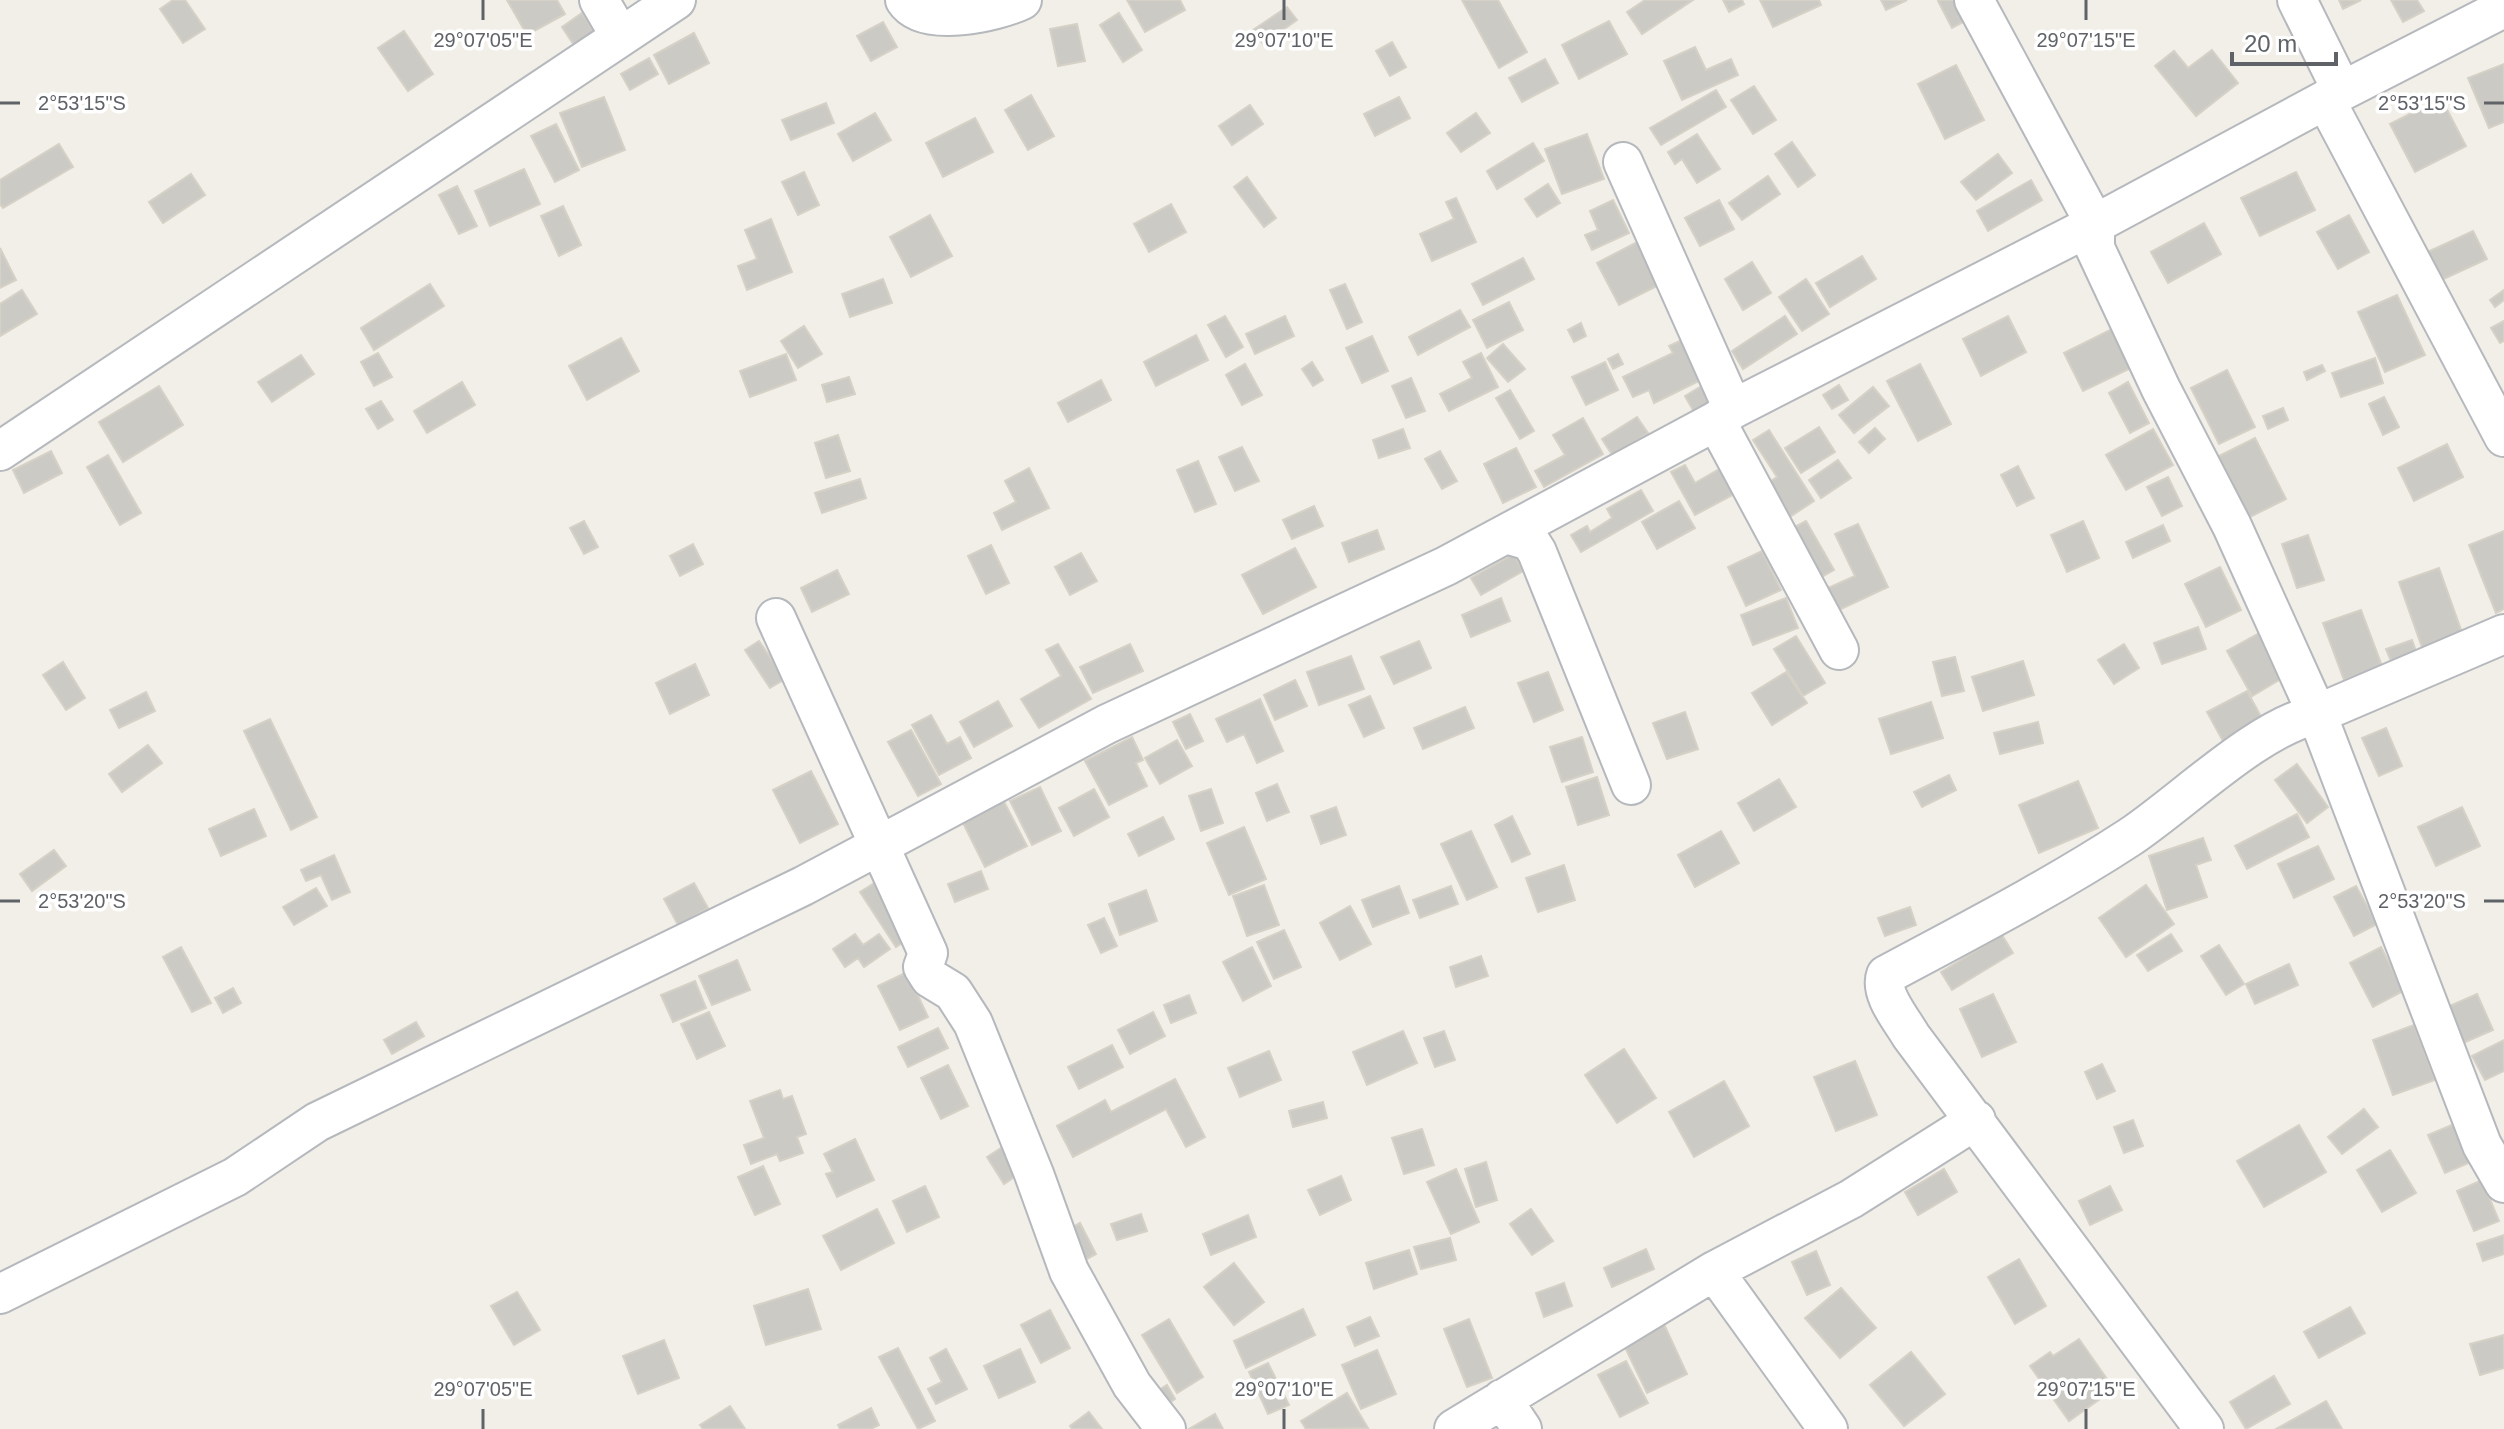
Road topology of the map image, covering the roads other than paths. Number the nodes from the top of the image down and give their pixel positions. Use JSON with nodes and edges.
{"nodes":[{"id":1,"x":599,"y":0,"type":"edge"},
{"id":2,"x":676,"y":0,"type":"edge"},
{"id":3,"x":905,"y":0,"type":"edge"},
{"id":4,"x":1022,"y":0,"type":"edge"},
{"id":5,"x":1974,"y":0,"type":"edge"},
{"id":6,"x":2297,"y":0,"type":"edge"},
{"id":7,"x":2504,"y":8,"type":"edge"},
{"id":8,"x":620,"y":36,"type":"junction"},
{"id":9,"x":2334,"y":96,"type":"junction"},
{"id":10,"x":1623,"y":162,"type":"dead end"},
{"id":11,"x":2095,"y":224,"type":"junction"},
{"id":12,"x":1724,"y":415,"type":"junction"},
{"id":13,"x":2504,"y":437,"type":"edge"},
{"id":14,"x":0,"y":451,"type":"edge"},
{"id":15,"x":1506,"y":534,"type":"junction"},
{"id":16,"x":776,"y":618,"type":"dead end"},
{"id":17,"x":2504,"y":634,"type":"edge"},
{"id":18,"x":1839,"y":650,"type":"dead end"},
{"id":19,"x":2317,"y":714,"type":"junction"},
{"id":20,"x":1631,"y":785,"type":"dead end"},
{"id":21,"x":878,"y":845,"type":"junction"},
{"id":22,"x":1976,"y":1120,"type":"junction"},
{"id":23,"x":2504,"y":1183,"type":"edge"},
{"id":24,"x":1714,"y":1271,"type":"junction"},
{"id":25,"x":0,"y":1294,"type":"edge"},
{"id":26,"x":1512,"y":1414,"type":"edge"},
{"id":27,"x":1166,"y":1429,"type":"edge"},
{"id":28,"x":1454,"y":1429,"type":"edge"},
{"id":29,"x":1828,"y":1429,"type":"edge"},
{"id":30,"x":2204,"y":1429,"type":"edge"}],
"edges":[{"from":1,"to":8,"type":"street"},
{"from":2,"to":8,"type":"street"},
{"from":3,"to":4,"type":"street"},
{"from":5,"to":11,"type":"street"},
{"from":6,"to":9,"type":"street"},
{"from":7,"to":9,"type":"street"},
{"from":8,"to":14,"type":"street"},
{"from":9,"to":11,"type":"street"},
{"from":9,"to":13,"type":"street"},
{"from":10,"to":12,"type":"street"},
{"from":11,"to":12,"type":"street"},
{"from":11,"to":19,"type":"street"},
{"from":12,"to":15,"type":"street"},
{"from":12,"to":18,"type":"street"},
{"from":15,"to":20,"type":"street"},
{"from":15,"to":21,"type":"street"},
{"from":16,"to":21,"type":"street"},
{"from":17,"to":19,"type":"street"},
{"from":19,"to":22,"type":"street"},
{"from":19,"to":23,"type":"street"},
{"from":21,"to":25,"type":"street"},
{"from":21,"to":27,"type":"street"},
{"from":22,"to":24,"type":"street"},
{"from":22,"to":30,"type":"street"},
{"from":24,"to":26,"type":"street"},
{"from":24,"to":29,"type":"street"},
{"from":26,"to":28,"type":"street"}]}
